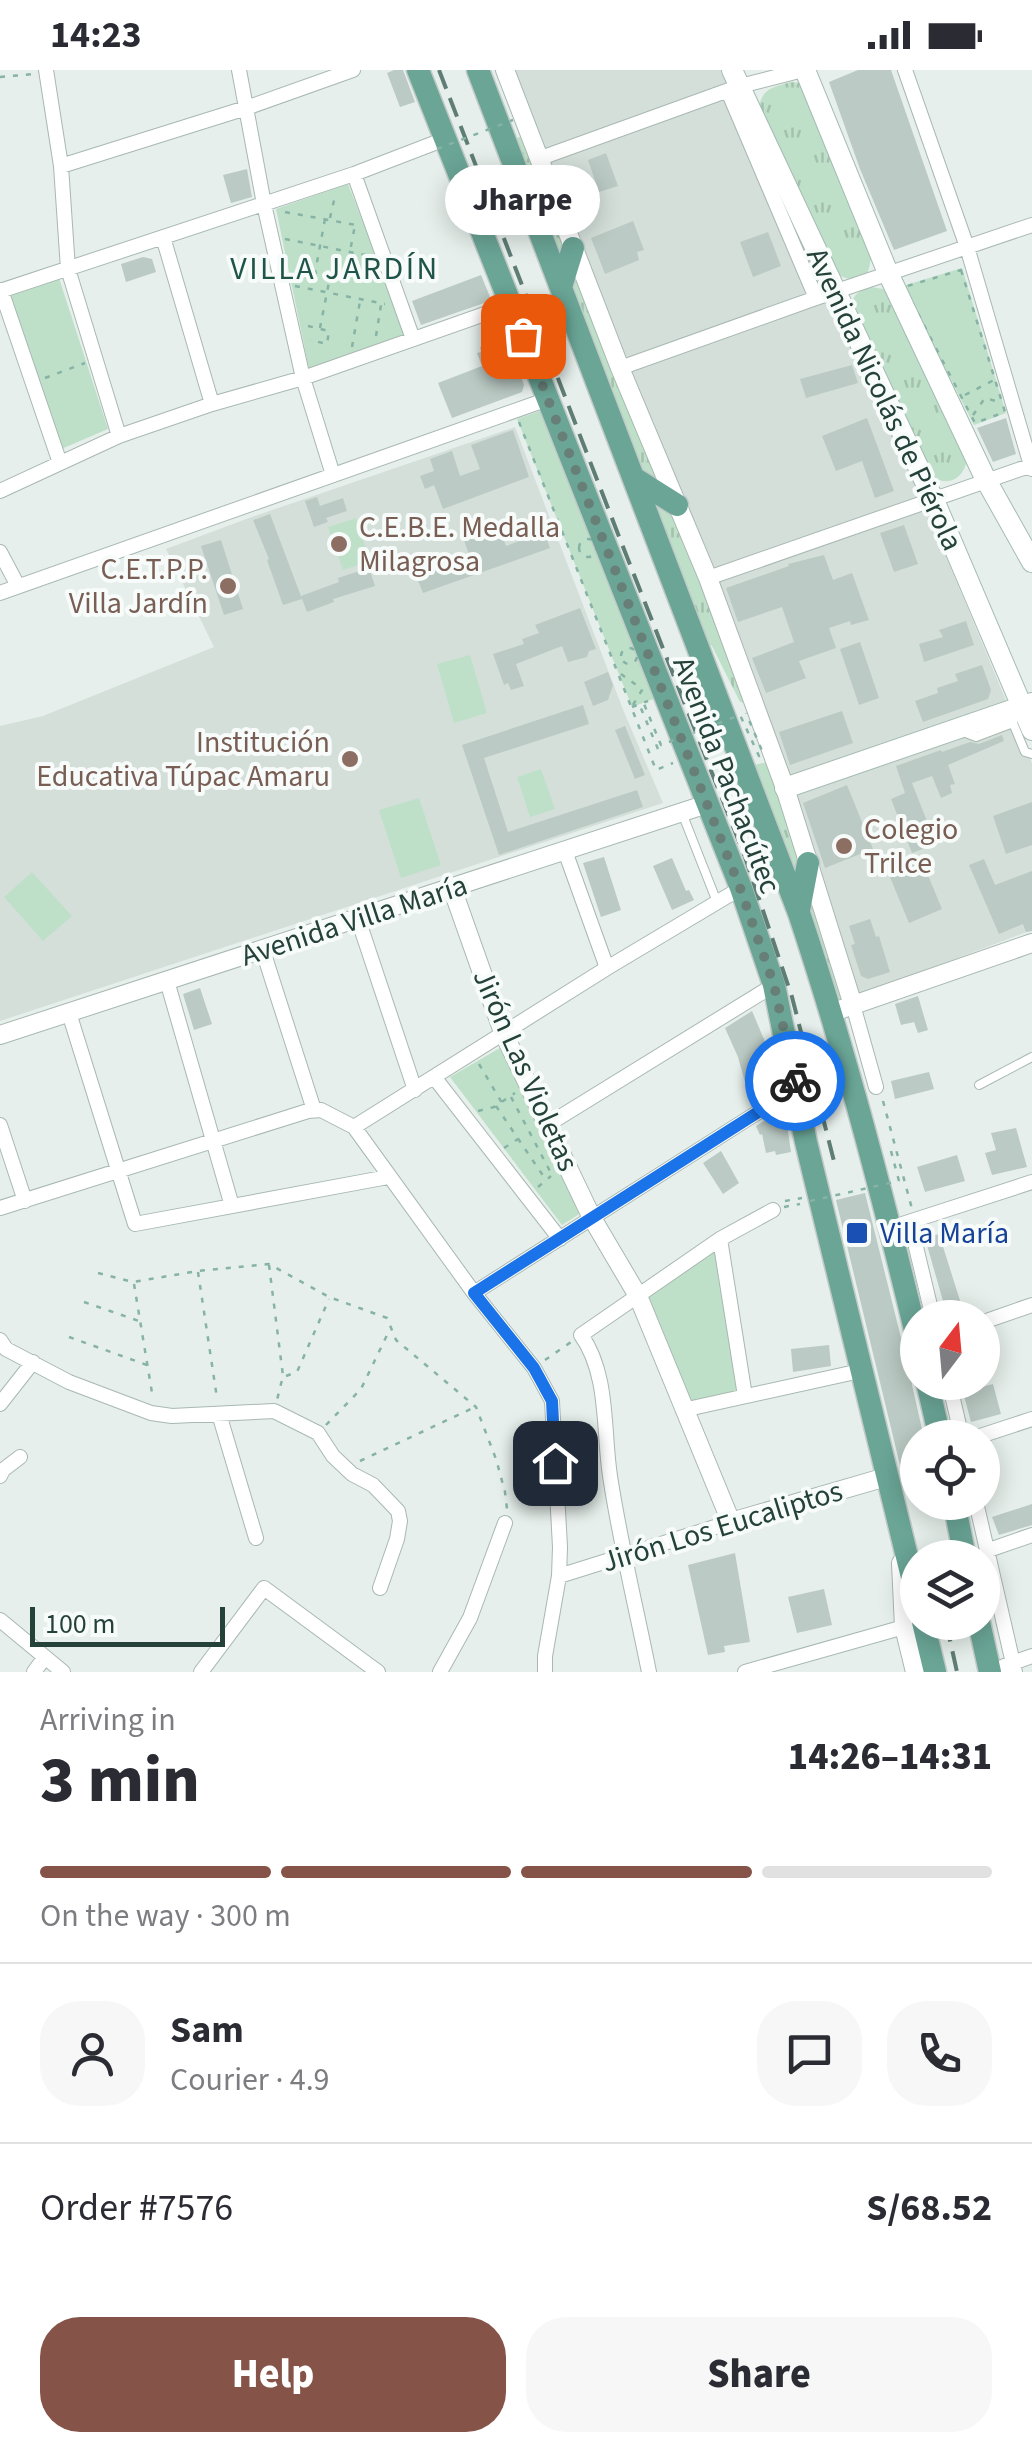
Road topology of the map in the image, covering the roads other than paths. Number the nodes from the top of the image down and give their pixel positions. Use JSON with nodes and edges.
{"nodes":[{"id":1,"x":239,"y":70,"type":"edge"},
{"id":2,"x":354,"y":70,"type":"edge"},
{"id":3,"x":418,"y":70,"type":"edge"},
{"id":4,"x":478,"y":70,"type":"edge"},
{"id":5,"x":505,"y":70,"type":"edge"},
{"id":6,"x":804,"y":70,"type":"edge"},
{"id":7,"x":905,"y":70,"type":"edge"},
{"id":8,"x":49,"y":71,"type":"edge"},
{"id":9,"x":733,"y":82,"type":"edge"},
{"id":10,"x":246,"y":108,"type":"junction"},
{"id":11,"x":441,"y":144,"type":"junction"},
{"id":12,"x":538,"y":159,"type":"junction"},
{"id":13,"x":61,"y":166,"type":"junction"},
{"id":14,"x":354,"y":174,"type":"junction"},
{"id":15,"x":264,"y":204,"type":"junction"},
{"id":16,"x":1032,"y":225,"type":"edge"},
{"id":17,"x":162,"y":238,"type":"junction"},
{"id":18,"x":967,"y":247,"type":"junction"},
{"id":19,"x":573,"y":248,"type":"junction"},
{"id":20,"x":68,"y":269,"type":"junction"},
{"id":21,"x":888,"y":273,"type":"junction"},
{"id":22,"x":561,"y":287,"type":"junction"},
{"id":23,"x":1,"y":290,"type":"edge"},
{"id":24,"x":826,"y":294,"type":"junction"},
{"id":25,"x":510,"y":305,"type":"junction"},
{"id":26,"x":413,"y":338,"type":"junction"},
{"id":27,"x":620,"y":368,"type":"junction"},
{"id":28,"x":303,"y":378,"type":"junction"},
{"id":29,"x":548,"y":399,"type":"junction"},
{"id":30,"x":212,"y":404,"type":"junction"},
{"id":31,"x":119,"y":436,"type":"junction"},
{"id":32,"x":60,"y":463,"type":"junction"},
{"id":33,"x":1032,"y":467,"type":"edge"},
{"id":34,"x":333,"y":475,"type":"junction"},
{"id":35,"x":634,"y":478,"type":"junction"},
{"id":36,"x":986,"y":480,"type":"junction"},
{"id":37,"x":0,"y":491,"type":"edge"},
{"id":38,"x":933,"y":498,"type":"junction"},
{"id":39,"x":677,"y":504,"type":"junction"},
{"id":40,"x":0,"y":552,"type":"edge"},
{"id":41,"x":1032,"y":562,"type":"edge"},
{"id":42,"x":708,"y":578,"type":"junction"},
{"id":43,"x":18,"y":586,"type":"junction"},
{"id":44,"x":0,"y":592,"type":"edge"},
{"id":45,"x":1025,"y":716,"type":"edge"},
{"id":46,"x":1032,"y":754,"type":"edge"},
{"id":47,"x":785,"y":788,"type":"junction"},
{"id":48,"x":707,"y":804,"type":"junction"},
{"id":49,"x":682,"y":813,"type":"junction"},
{"id":50,"x":565,"y":851,"type":"junction"},
{"id":51,"x":808,"y":863,"type":"junction"},
{"id":52,"x":452,"y":888,"type":"junction"},
{"id":53,"x":740,"y":888,"type":"junction"},
{"id":54,"x":717,"y":902,"type":"junction"},
{"id":55,"x":798,"y":913,"type":"junction"},
{"id":56,"x":358,"y":919,"type":"junction"},
{"id":57,"x":1032,"y":943,"type":"edge"},
{"id":58,"x":263,"y":950,"type":"junction"},
{"id":59,"x":607,"y":968,"type":"junction"},
{"id":60,"x":167,"y":982,"type":"junction"},
{"id":61,"x":774,"y":985,"type":"junction"},
{"id":62,"x":842,"y":1009,"type":"junction"},
{"id":63,"x":70,"y":1013,"type":"junction"},
{"id":64,"x":503,"y":1032,"type":"junction"},
{"id":65,"x":0,"y":1036,"type":"edge"},
{"id":66,"x":1032,"y":1057,"type":"edge"},
{"id":67,"x":434,"y":1077,"type":"junction"},
{"id":68,"x":980,"y":1084,"type":"dead end"},
{"id":69,"x":876,"y":1087,"type":"road end"},
{"id":70,"x":796,"y":1088,"type":"junction"},
{"id":71,"x":414,"y":1090,"type":"junction"},
{"id":72,"x":314,"y":1110,"type":"junction"},
{"id":73,"x":0,"y":1125,"type":"edge"},
{"id":74,"x":354,"y":1128,"type":"junction"},
{"id":75,"x":539,"y":1131,"type":"junction"},
{"id":76,"x":214,"y":1140,"type":"junction"},
{"id":77,"x":118,"y":1171,"type":"junction"},
{"id":78,"x":388,"y":1177,"type":"junction"},
{"id":79,"x":1032,"y":1182,"type":"edge"},
{"id":80,"x":25,"y":1201,"type":"junction"},
{"id":81,"x":232,"y":1206,"type":"junction"},
{"id":82,"x":0,"y":1208,"type":"edge"},
{"id":83,"x":772,"y":1210,"type":"road end"},
{"id":84,"x":592,"y":1218,"type":"junction"},
{"id":85,"x":905,"y":1223,"type":"junction"},
{"id":86,"x":560,"y":1239,"type":"junction"},
{"id":87,"x":720,"y":1239,"type":"junction"},
{"id":88,"x":474,"y":1293,"type":"junction"},
{"id":89,"x":638,"y":1296,"type":"junction"},
{"id":90,"x":913,"y":1300,"type":"edge"},
{"id":91,"x":928,"y":1300,"type":"edge"},
{"id":92,"x":1032,"y":1306,"type":"edge"},
{"id":93,"x":1000,"y":1316,"type":"edge"},
{"id":94,"x":2,"y":1347,"type":"edge"},
{"id":95,"x":33,"y":1362,"type":"junction"},
{"id":96,"x":860,"y":1370,"type":"junction"},
{"id":97,"x":744,"y":1396,"type":"junction"},
{"id":98,"x":0,"y":1404,"type":"edge"},
{"id":99,"x":683,"y":1410,"type":"junction"},
{"id":100,"x":220,"y":1414,"type":"junction"},
{"id":101,"x":1032,"y":1419,"type":"edge"},
{"id":102,"x":1000,"y":1429,"type":"edge"},
{"id":103,"x":20,"y":1457,"type":"dead end"},
{"id":104,"x":0,"y":1476,"type":"edge"},
{"id":105,"x":886,"y":1477,"type":"junction"},
{"id":106,"x":731,"y":1522,"type":"junction"},
{"id":107,"x":505,"y":1523,"type":"road end"},
{"id":108,"x":898,"y":1527,"type":"junction"},
{"id":109,"x":1032,"y":1535,"type":"edge"},
{"id":110,"x":256,"y":1538,"type":"dead end"},
{"id":111,"x":900,"y":1540,"type":"edge"},
{"id":112,"x":901,"y":1540,"type":"edge"},
{"id":113,"x":1000,"y":1546,"type":"edge"},
{"id":114,"x":625,"y":1555,"type":"junction"},
{"id":115,"x":558,"y":1576,"type":"junction"},
{"id":116,"x":380,"y":1588,"type":"dead end"},
{"id":117,"x":0,"y":1620,"type":"edge"},
{"id":118,"x":1000,"y":1627,"type":"edge"},
{"id":119,"x":900,"y":1629,"type":"edge"},
{"id":120,"x":914,"y":1640,"type":"edge"},
{"id":121,"x":920,"y":1640,"type":"edge"},
{"id":122,"x":983,"y":1640,"type":"edge"},
{"id":123,"x":1032,"y":1656,"type":"edge"},
{"id":124,"x":45,"y":1657,"type":"junction"},
{"id":125,"x":1014,"y":1668,"type":"edge"},
{"id":126,"x":204,"y":1671,"type":"edge"},
{"id":127,"x":989,"y":1671,"type":"edge"},
{"id":128,"x":34,"y":1672,"type":"edge"},
{"id":129,"x":63,"y":1672,"type":"edge"},
{"id":130,"x":378,"y":1672,"type":"edge"},
{"id":131,"x":440,"y":1672,"type":"edge"},
{"id":132,"x":545,"y":1672,"type":"edge"},
{"id":133,"x":649,"y":1672,"type":"edge"},
{"id":134,"x":745,"y":1672,"type":"edge"},
{"id":135,"x":915,"y":1672,"type":"edge"},
{"id":136,"x":935,"y":1672,"type":"edge"}],
"edges":[{"from":1,"to":10,"type":"street"},
{"from":2,"to":10,"type":"street"},
{"from":3,"to":11,"type":"main road","name":"Avenida Pachacútec"},
{"from":4,"to":22,"type":"main road","name":"Avenida Pachacútec"},
{"from":5,"to":12,"type":"street","name":"Avenida Pachacútec"},
{"from":6,"to":9,"type":"street"},
{"from":6,"to":21,"type":"main road","name":"Avenida Nicolás de Piérola"},
{"from":7,"to":18,"type":"street"},
{"from":8,"to":13,"type":"street"},
{"from":9,"to":12,"type":"street"},
{"from":9,"to":24,"type":"main road","name":"Avenida Nicolás de Piérola"},
{"from":10,"to":13,"type":"street"},
{"from":10,"to":15,"type":"street"},
{"from":11,"to":14,"type":"street"},
{"from":11,"to":25,"type":"main road","name":"Avenida Pachacútec"},
{"from":12,"to":19,"type":"street","name":"Avenida Pachacútec"},
{"from":13,"to":20,"type":"street"},
{"from":14,"to":15,"type":"street"},
{"from":14,"to":26,"type":"street"},
{"from":15,"to":17,"type":"street"},
{"from":15,"to":28,"type":"street"},
{"from":16,"to":18,"type":"street"},
{"from":17,"to":20,"type":"street"},
{"from":17,"to":30,"type":"street"},
{"from":18,"to":21,"type":"street"},
{"from":18,"to":33,"type":"street"},
{"from":19,"to":22,"type":"main road"},
{"from":19,"to":27,"type":"street","name":"Avenida Pachacútec"},
{"from":20,"to":23,"type":"street"},
{"from":20,"to":31,"type":"street"},
{"from":21,"to":24,"type":"street"},
{"from":21,"to":36,"type":"main road","name":"Avenida Nicolás de Piérola"},
{"from":22,"to":35,"type":"main road","name":"Avenida Pachacútec"},
{"from":23,"to":32,"type":"street"},
{"from":24,"to":27,"type":"street"},
{"from":24,"to":38,"type":"main road","name":"Avenida Nicolás de Piérola"},
{"from":25,"to":26,"type":"street"},
{"from":25,"to":29,"type":"main road","name":"Avenida Pachacútec"},
{"from":26,"to":28,"type":"street"},
{"from":27,"to":39,"type":"street","name":"Avenida Pachacútec"},
{"from":28,"to":30,"type":"street"},
{"from":28,"to":34,"type":"street"},
{"from":29,"to":34,"type":"street"},
{"from":29,"to":48,"type":"main road","name":"Avenida Pachacútec"},
{"from":30,"to":31,"type":"street"},
{"from":31,"to":32,"type":"street"},
{"from":32,"to":37,"type":"street"},
{"from":33,"to":36,"type":"street"},
{"from":34,"to":43,"type":"street"},
{"from":35,"to":39,"type":"main road"},
{"from":35,"to":55,"type":"main road","name":"Avenida Pachacútec"},
{"from":36,"to":38,"type":"street"},
{"from":36,"to":41,"type":"main road","name":"Avenida Nicolás de Piérola"},
{"from":38,"to":42,"type":"street"},
{"from":38,"to":45,"type":"main road","name":"Avenida Nicolás de Piérola"},
{"from":39,"to":42,"type":"street","name":"Avenida Pachacútec"},
{"from":40,"to":43,"type":"street"},
{"from":42,"to":47,"type":"street","name":"Avenida Pachacútec"},
{"from":43,"to":44,"type":"street"},
{"from":45,"to":46,"type":"lane"},
{"from":45,"to":47,"type":"main road"},
{"from":47,"to":51,"type":"street","name":"Avenida Pachacútec"},
{"from":48,"to":49,"type":"street","name":"Avenida Villa María"},
{"from":48,"to":53,"type":"main road","name":"Avenida Pachacútec"},
{"from":49,"to":50,"type":"street","name":"Avenida Villa María"},
{"from":49,"to":54,"type":"lane"},
{"from":50,"to":52,"type":"street","name":"Avenida Villa María"},
{"from":50,"to":59,"type":"street"},
{"from":51,"to":55,"type":"main road"},
{"from":51,"to":62,"type":"street","name":"Avenida Pachacútec"},
{"from":52,"to":56,"type":"street","name":"Avenida Villa María"},
{"from":52,"to":64,"type":"street","name":"Jirón Las Violetas"},
{"from":53,"to":54,"type":"street"},
{"from":53,"to":61,"type":"main road","name":"Avenida Pachacútec"},
{"from":54,"to":59,"type":"street"},
{"from":55,"to":62,"type":"main road","name":"Avenida Pachacútec"},
{"from":56,"to":58,"type":"street","name":"Avenida Villa María"},
{"from":56,"to":71,"type":"street"},
{"from":57,"to":62,"type":"street"},
{"from":58,"to":60,"type":"street","name":"Avenida Villa María"},
{"from":58,"to":72,"type":"street"},
{"from":59,"to":64,"type":"street"},
{"from":60,"to":63,"type":"street","name":"Avenida Villa María"},
{"from":60,"to":76,"type":"street"},
{"from":61,"to":70,"type":"main road","name":"Avenida Pachacútec"},
{"from":61,"to":75,"type":"street"},
{"from":62,"to":69,"type":"street","name":"Avenida Pachacútec"},
{"from":62,"to":85,"type":"main road","name":"Avenida Pachacútec"},
{"from":63,"to":65,"type":"street","name":"Avenida Villa María"},
{"from":63,"to":77,"type":"street"},
{"from":64,"to":67,"type":"street"},
{"from":64,"to":75,"type":"street","name":"Jirón Las Violetas"},
{"from":66,"to":68,"type":"lane"},
{"from":67,"to":71,"type":"street"},
{"from":67,"to":86,"type":"street"},
{"from":70,"to":84,"type":"street"},
{"from":70,"to":96,"type":"main road","name":"Avenida Pachacútec"},
{"from":71,"to":74,"type":"street"},
{"from":72,"to":74,"type":"street"},
{"from":72,"to":76,"type":"street"},
{"from":73,"to":80,"type":"street"},
{"from":74,"to":78,"type":"street"},
{"from":75,"to":84,"type":"street","name":"Jirón Las Violetas"},
{"from":76,"to":77,"type":"street"},
{"from":76,"to":81,"type":"street"},
{"from":77,"to":80,"type":"street"},
{"from":77,"to":81,"type":"street"},
{"from":78,"to":81,"type":"street"},
{"from":78,"to":88,"type":"street"},
{"from":79,"to":85,"type":"street"},
{"from":80,"to":82,"type":"street"},
{"from":83,"to":87,"type":"street"},
{"from":84,"to":86,"type":"street"},
{"from":84,"to":89,"type":"street","name":"Jirón Las Violetas"},
{"from":85,"to":90,"type":"main road","name":"Avenida Pachacútec"},
{"from":85,"to":91,"type":"street","name":"Avenida Pachacútec"},
{"from":86,"to":88,"type":"street"},
{"from":87,"to":89,"type":"street"},
{"from":87,"to":97,"type":"street"},
{"from":88,"to":115,"type":"street"},
{"from":89,"to":99,"type":"street","name":"Jirón Las Violetas"},
{"from":89,"to":114,"type":"street"},
{"from":92,"to":93,"type":"street"},
{"from":94,"to":95,"type":"street"},
{"from":95,"to":98,"type":"street"},
{"from":95,"to":100,"type":"street"},
{"from":96,"to":97,"type":"street"},
{"from":96,"to":105,"type":"main road","name":"Avenida Pachacútec"},
{"from":97,"to":99,"type":"street"},
{"from":99,"to":106,"type":"street","name":"Jirón Las Violetas"},
{"from":100,"to":110,"type":"street"},
{"from":100,"to":116,"type":"street"},
{"from":101,"to":102,"type":"street"},
{"from":103,"to":104,"type":"street"},
{"from":105,"to":106,"type":"street","name":"Jirón Los Eucaliptos"},
{"from":105,"to":108,"type":"main road","name":"Avenida Pachacútec"},
{"from":106,"to":114,"type":"street","name":"Jirón Los Eucaliptos"},
{"from":107,"to":131,"type":"street"},
{"from":108,"to":111,"type":"street","name":"Avenida Pachacútec"},
{"from":108,"to":112,"type":"main road","name":"Avenida Pachacútec"},
{"from":109,"to":113,"type":"street"},
{"from":114,"to":115,"type":"street","name":"Jirón Los Eucaliptos"},
{"from":114,"to":133,"type":"street"},
{"from":115,"to":132,"type":"street"},
{"from":117,"to":124,"type":"street"},
{"from":118,"to":125,"type":"street"},
{"from":119,"to":134,"type":"street"},
{"from":120,"to":135,"type":"street","name":"Avenida Pachacútec"},
{"from":121,"to":136,"type":"main road","name":"Avenida Pachacútec"},
{"from":122,"to":127,"type":"main road"},
{"from":123,"to":125,"type":"street"},
{"from":124,"to":128,"type":"street"},
{"from":124,"to":129,"type":"street"},
{"from":125,"to":127,"type":"street"},
{"from":126,"to":130,"type":"street"}]}
